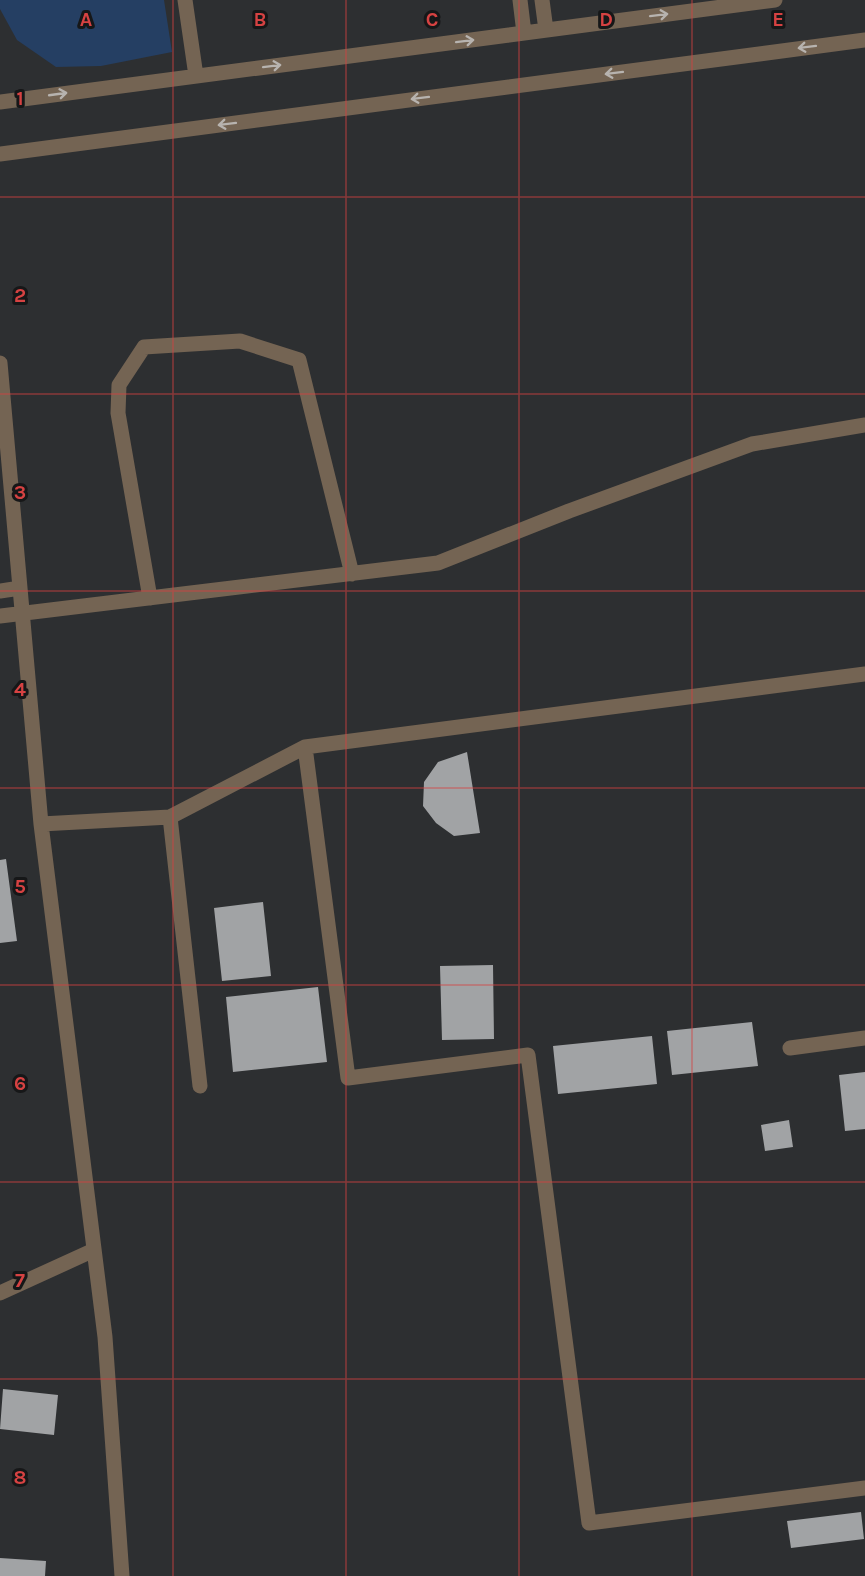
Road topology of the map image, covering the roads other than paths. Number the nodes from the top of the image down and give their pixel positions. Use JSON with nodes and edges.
{"nodes":[{"id":1,"x":185,"y":0,"type":"edge"},
{"id":2,"x":520,"y":0,"type":"edge"},
{"id":3,"x":542,"y":0,"type":"edge"},
{"id":4,"x":775,"y":0,"type":"edge"},
{"id":5,"x":546,"y":30,"type":"junction"},
{"id":6,"x":524,"y":33,"type":"junction"},
{"id":7,"x":865,"y":40,"type":"edge"},
{"id":8,"x":196,"y":76,"type":"junction"},
{"id":9,"x":0,"y":102,"type":"edge"},
{"id":10,"x":0,"y":154,"type":"edge"},
{"id":11,"x":0,"y":363,"type":"edge"},
{"id":12,"x":865,"y":425,"type":"edge"},
{"id":13,"x":5,"y":467,"type":"edge"},
{"id":14,"x":352,"y":574,"type":"junction"},
{"id":15,"x":20,"y":588,"type":"junction"},
{"id":16,"x":0,"y":591,"type":"edge"},
{"id":17,"x":150,"y":598,"type":"junction"},
{"id":18,"x":22,"y":614,"type":"junction"},
{"id":19,"x":0,"y":616,"type":"edge"},
{"id":20,"x":865,"y":674,"type":"edge"},
{"id":21,"x":305,"y":747,"type":"junction"},
{"id":22,"x":170,"y":817,"type":"junction"},
{"id":23,"x":41,"y":824,"type":"junction"},
{"id":24,"x":865,"y":1038,"type":"edge"},
{"id":25,"x":790,"y":1048,"type":"dead end"},
{"id":26,"x":200,"y":1086,"type":"dead end"},
{"id":27,"x":94,"y":1250,"type":"junction"},
{"id":28,"x":0,"y":1293,"type":"edge"},
{"id":29,"x":865,"y":1488,"type":"edge"},
{"id":30,"x":122,"y":1576,"type":"edge"}],
"edges":[{"from":1,"to":8,"type":"street"},
{"from":2,"to":6,"type":"street"},
{"from":3,"to":5,"type":"street"},
{"from":5,"to":4,"type":"street","one_way":true},
{"from":5,"to":6,"type":"street"},
{"from":8,"to":6,"type":"street","one_way":true},
{"from":7,"to":10,"type":"street","one_way":true},
{"from":9,"to":8,"type":"street","one_way":true},
{"from":11,"to":13,"type":"street"},
{"from":12,"to":14,"type":"street"},
{"from":13,"to":15,"type":"street"},
{"from":14,"to":17,"type":"street"},
{"from":14,"to":17,"type":"street"},
{"from":15,"to":16,"type":"street"},
{"from":15,"to":18,"type":"street"},
{"from":17,"to":18,"type":"street"},
{"from":18,"to":19,"type":"street"},
{"from":18,"to":23,"type":"street"},
{"from":20,"to":21,"type":"street"},
{"from":21,"to":22,"type":"street"},
{"from":21,"to":29,"type":"street"},
{"from":22,"to":23,"type":"street"},
{"from":22,"to":26,"type":"street"},
{"from":23,"to":27,"type":"street"},
{"from":24,"to":25,"type":"street"},
{"from":27,"to":28,"type":"street"},
{"from":27,"to":30,"type":"street"}]}
